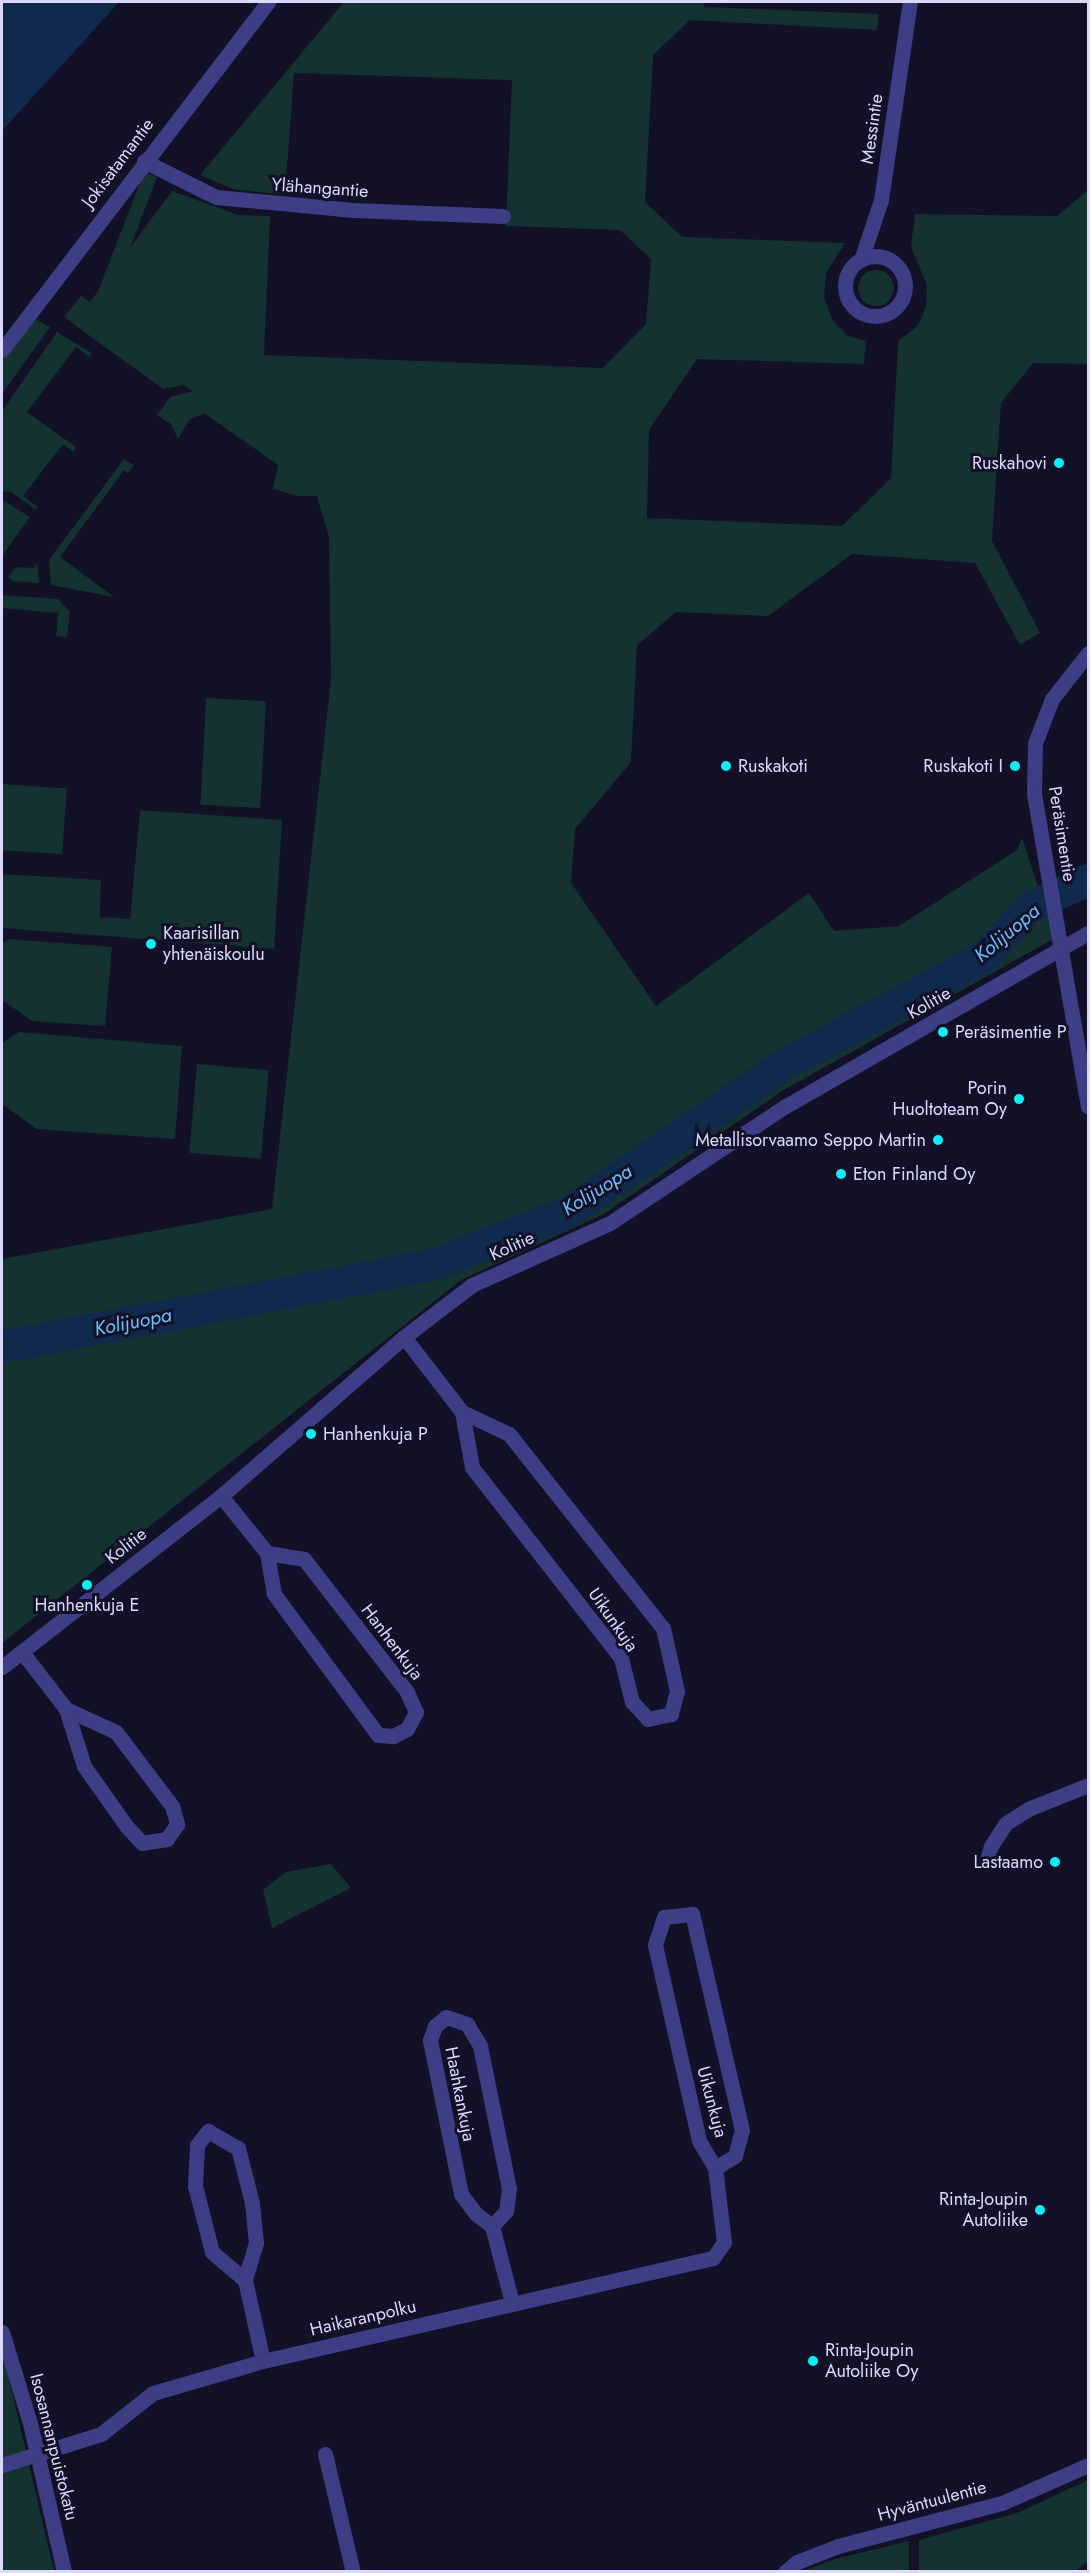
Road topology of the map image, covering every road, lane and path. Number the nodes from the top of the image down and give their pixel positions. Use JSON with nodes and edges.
{"nodes":[{"id":1,"x":268,"y":2,"type":"edge"},
{"id":2,"x":910,"y":2,"type":"edge"},
{"id":3,"x":144,"y":161,"type":"junction"},
{"id":4,"x":503,"y":216,"type":"dead end"},
{"id":5,"x":861,"y":260,"type":"junction"},
{"id":6,"x":2,"y":350,"type":"edge"},
{"id":7,"x":1089,"y":653,"type":"edge"},
{"id":8,"x":1089,"y":933,"type":"edge"},
{"id":9,"x":1063,"y":949,"type":"junction"},
{"id":10,"x":1089,"y":1106,"type":"edge"},
{"id":11,"x":404,"y":1337,"type":"junction"},
{"id":12,"x":462,"y":1412,"type":"junction"},
{"id":13,"x":220,"y":1496,"type":"junction"},
{"id":14,"x":267,"y":1553,"type":"junction"},
{"id":15,"x":22,"y":1652,"type":"junction"},
{"id":16,"x":2,"y":1667,"type":"edge"},
{"id":17,"x":66,"y":1709,"type":"junction"},
{"id":18,"x":1089,"y":1785,"type":"edge"},
{"id":19,"x":986,"y":1863,"type":"dead end"},
{"id":20,"x":715,"y":2168,"type":"junction"},
{"id":21,"x":492,"y":2226,"type":"junction"},
{"id":22,"x":713,"y":2258,"type":"joint"},
{"id":23,"x":245,"y":2280,"type":"junction"},
{"id":24,"x":512,"y":2303,"type":"junction"},
{"id":25,"x":2,"y":2332,"type":"edge"},
{"id":26,"x":263,"y":2361,"type":"junction"},
{"id":27,"x":325,"y":2454,"type":"dead end"},
{"id":28,"x":38,"y":2455,"type":"junction"},
{"id":29,"x":2,"y":2465,"type":"edge"},
{"id":30,"x":1089,"y":2465,"type":"edge"},
{"id":31,"x":64,"y":2571,"type":"edge"},
{"id":32,"x":353,"y":2571,"type":"edge"},
{"id":33,"x":785,"y":2571,"type":"edge"}],
"edges":[{"from":1,"to":3,"type":"street","name":"Jokisatamantie"},
{"from":2,"to":5,"type":"street","name":"Messintie"},
{"from":3,"to":4,"type":"street","name":"Ylähangantie"},
{"from":3,"to":6,"type":"street","name":"Jokisatamantie"},
{"from":5,"to":5,"type":"street","name":"Messintie"},
{"from":7,"to":9,"type":"street","name":"Peräsimentie"},
{"from":8,"to":9,"type":"street","name":"Kolitie"},
{"from":9,"to":10,"type":"street","name":"Peräsimentie"},
{"from":9,"to":11,"type":"street","name":"Kolitie"},
{"from":11,"to":12,"type":"street","name":"Uikunkuja"},
{"from":11,"to":13,"type":"street","name":"Kolitie"},
{"from":12,"to":12,"type":"street","name":"Uikunkuja"},
{"from":13,"to":14,"type":"street","name":"Hanhenkuja"},
{"from":13,"to":15,"type":"street","name":"Kolitie"},
{"from":14,"to":14,"type":"street","name":"Hanhenkuja"},
{"from":15,"to":16,"type":"street","name":"Kolitie"},
{"from":15,"to":17,"type":"street"},
{"from":17,"to":17,"type":"street"},
{"from":18,"to":19,"type":"street"},
{"from":20,"to":20,"type":"street","name":"Uikunkuja"},
{"from":20,"to":22,"type":"street","name":"Uikunkuja"},
{"from":21,"to":21,"type":"street","name":"Haahkankuja"},
{"from":21,"to":24,"type":"street"},
{"from":22,"to":24,"type":"street","name":"Haikaranpolku"},
{"from":23,"to":23,"type":"street"},
{"from":23,"to":26,"type":"street"},
{"from":24,"to":26,"type":"street","name":"Haikaranpolku"},
{"from":25,"to":28,"type":"street","name":"Isosannanpuistokatu"},
{"from":26,"to":28,"type":"street","name":"Haikaranpolku"},
{"from":27,"to":32,"type":"street"},
{"from":28,"to":29,"type":"street","name":"Haikaranpolku"},
{"from":28,"to":31,"type":"street","name":"Isosannanpuistokatu"},
{"from":30,"to":33,"type":"street","name":"Hyväntuulentie"}]}
